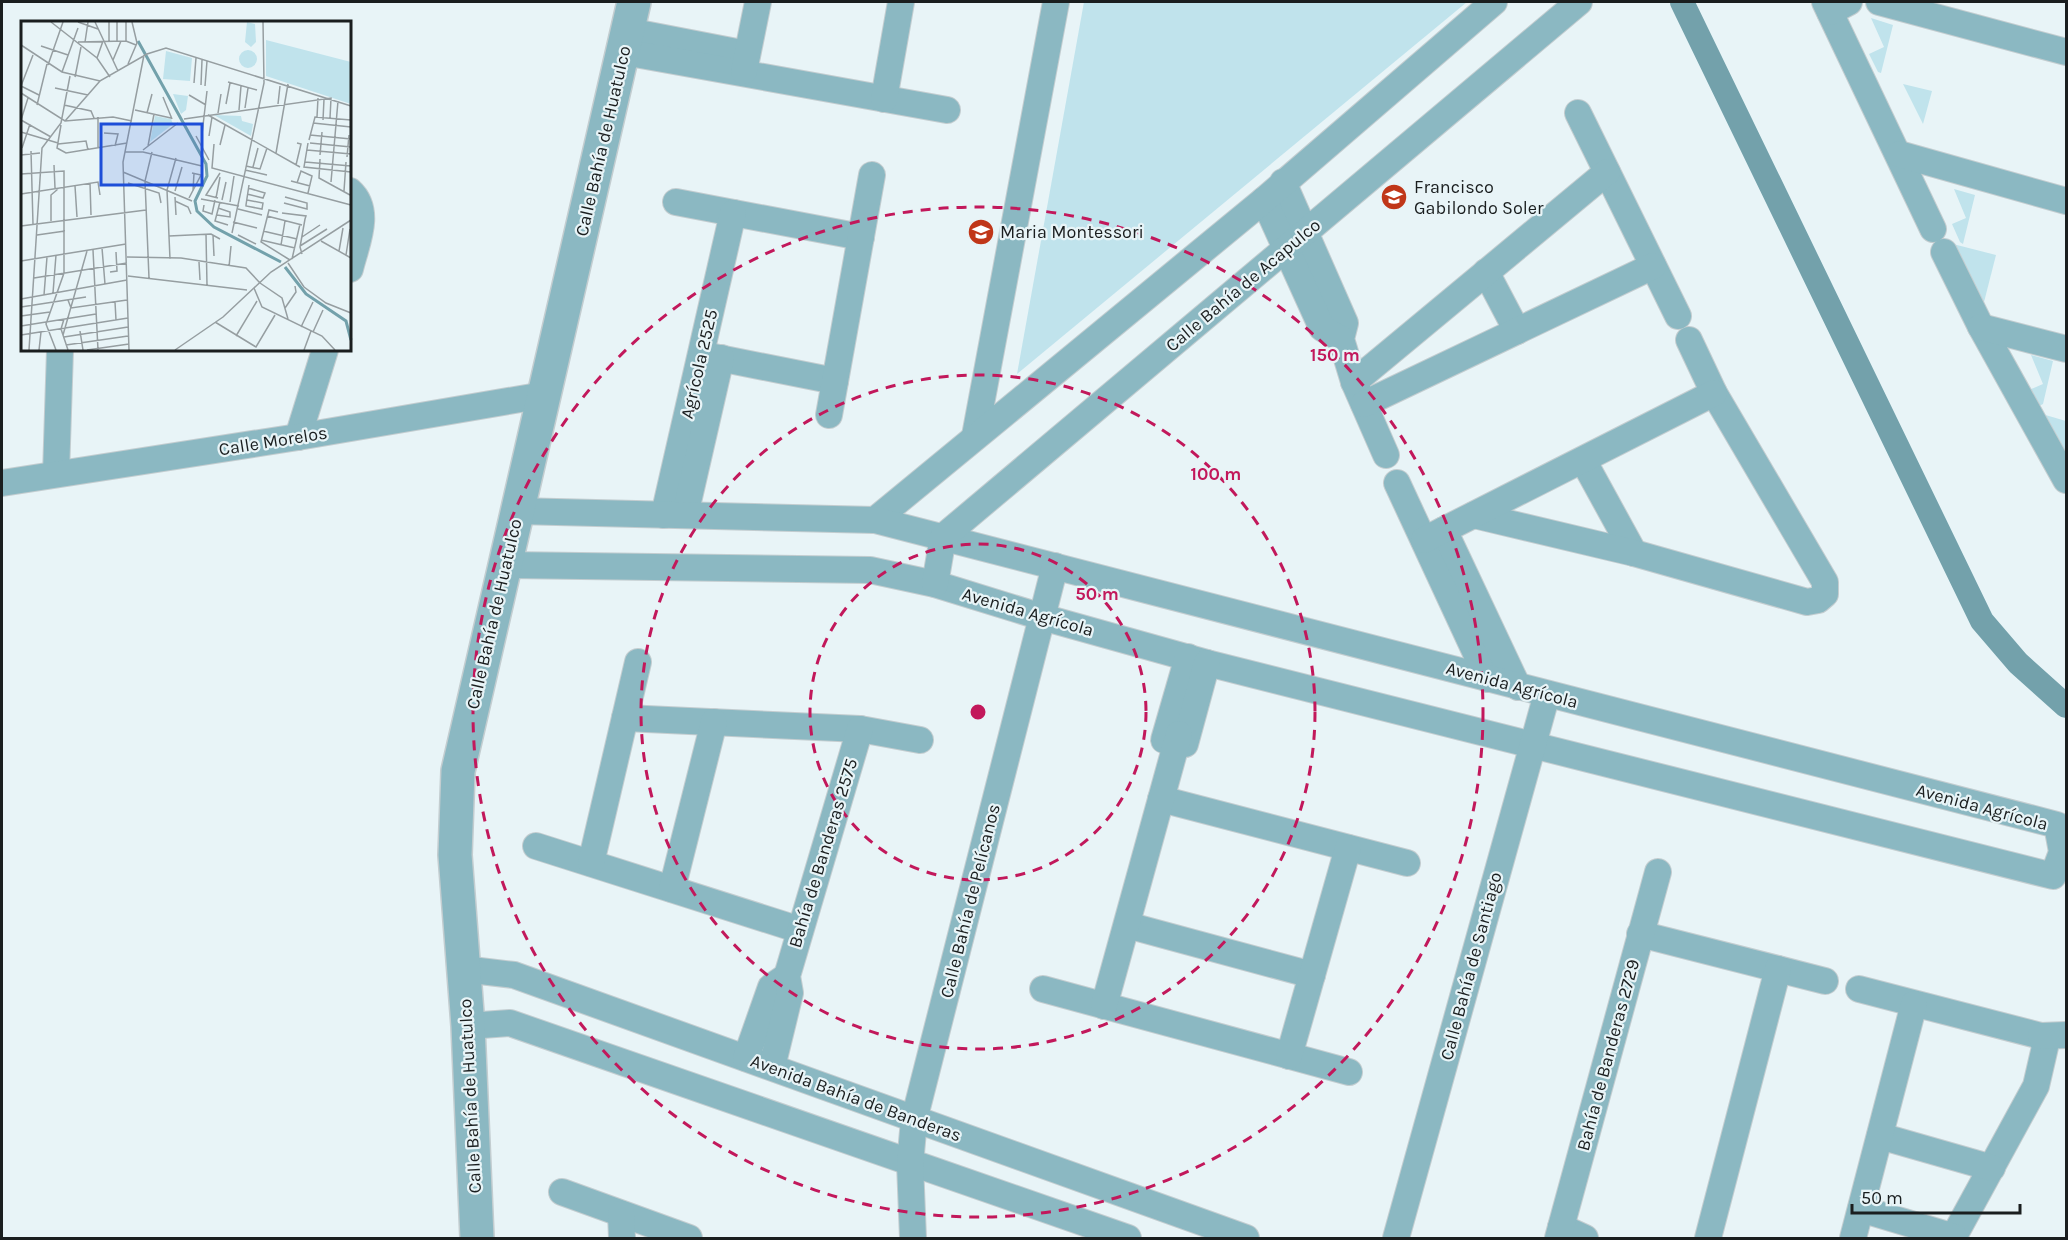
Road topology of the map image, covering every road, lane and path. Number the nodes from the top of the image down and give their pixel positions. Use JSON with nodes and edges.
{"nodes":[{"id":1,"x":758,"y":2,"type":"edge"},
{"id":2,"x":902,"y":2,"type":"edge"},
{"id":3,"x":1056,"y":2,"type":"edge"},
{"id":4,"x":1494,"y":2,"type":"edge"},
{"id":5,"x":1579,"y":2,"type":"edge"},
{"id":6,"x":1879,"y":2,"type":"edge"},
{"id":7,"x":1835,"y":5,"type":"edge"},
{"id":8,"x":629,"y":28,"type":"edge"},
{"id":9,"x":2067,"y":52,"type":"edge"},
{"id":10,"x":745,"y":64,"type":"junction"},
{"id":11,"x":884,"y":99,"type":"junction"},
{"id":12,"x":947,"y":110,"type":"dead end"},
{"id":13,"x":1578,"y":113,"type":"dead end"},
{"id":14,"x":1899,"y":154,"type":"junction"},
{"id":15,"x":1608,"y":172,"type":"junction"},
{"id":16,"x":872,"y":175,"type":"dead end"},
{"id":17,"x":1283,"y":182,"type":"junction"},
{"id":18,"x":351,"y":193,"type":"edge"},
{"id":19,"x":2066,"y":198,"type":"edge"},
{"id":20,"x":1264,"y":200,"type":"junction"},
{"id":21,"x":676,"y":202,"type":"dead end"},
{"id":22,"x":733,"y":213,"type":"junction"},
{"id":23,"x":1305,"y":234,"type":"junction"},
{"id":24,"x":861,"y":237,"type":"junction"},
{"id":25,"x":1285,"y":249,"type":"junction"},
{"id":26,"x":351,"y":264,"type":"edge"},
{"id":27,"x":1653,"y":266,"type":"junction"},
{"id":28,"x":1486,"y":272,"type":"junction"},
{"id":29,"x":1678,"y":316,"type":"dead end"},
{"id":30,"x":1982,"y":327,"type":"junction"},
{"id":31,"x":1517,"y":331,"type":"junction"},
{"id":32,"x":1341,"y":339,"type":"junction"},
{"id":33,"x":1689,"y":340,"type":"dead end"},
{"id":34,"x":2067,"y":349,"type":"edge"},
{"id":35,"x":60,"y":351,"type":"edge"},
{"id":36,"x":325,"y":351,"type":"edge"},
{"id":37,"x":711,"y":356,"type":"junction"},
{"id":38,"x":835,"y":381,"type":"junction"},
{"id":39,"x":1359,"y":393,"type":"junction"},
{"id":40,"x":1714,"y":393,"type":"junction"},
{"id":41,"x":544,"y":395,"type":"junction"},
{"id":42,"x":829,"y":415,"type":"dead end"},
{"id":43,"x":975,"y":436,"type":"junction"},
{"id":44,"x":298,"y":437,"type":"junction"},
{"id":45,"x":1386,"y":455,"type":"dead end"},
{"id":46,"x":1583,"y":459,"type":"junction"},
{"id":47,"x":56,"y":474,"type":"junction"},
{"id":48,"x":2067,"y":480,"type":"edge"},
{"id":49,"x":2,"y":483,"type":"edge"},
{"id":50,"x":1398,"y":483,"type":"dead end"},
{"id":51,"x":518,"y":511,"type":"junction"},
{"id":52,"x":675,"y":515,"type":"junction"},
{"id":53,"x":1474,"y":515,"type":"junction"},
{"id":54,"x":875,"y":520,"type":"junction"},
{"id":55,"x":1434,"y":535,"type":"junction"},
{"id":56,"x":943,"y":537,"type":"junction"},
{"id":57,"x":1634,"y":553,"type":"junction"},
{"id":58,"x":504,"y":566,"type":"junction"},
{"id":59,"x":1055,"y":566,"type":"junction"},
{"id":60,"x":935,"y":584,"type":"junction"},
{"id":61,"x":1042,"y":617,"type":"junction"},
{"id":62,"x":1197,"y":660,"type":"junction"},
{"id":63,"x":638,"y":662,"type":"dead end"},
{"id":64,"x":1488,"y":679,"type":"junction"},
{"id":65,"x":1518,"y":687,"type":"junction"},
{"id":66,"x":1547,"y":694,"type":"junction"},
{"id":67,"x":625,"y":718,"type":"junction"},
{"id":68,"x":714,"y":722,"type":"junction"},
{"id":69,"x":860,"y":729,"type":"junction"},
{"id":70,"x":920,"y":740,"type":"dead end"},
{"id":71,"x":1532,"y":746,"type":"junction"},
{"id":72,"x":1161,"y":799,"type":"junction"},
{"id":73,"x":536,"y":846,"type":"dead end"},
{"id":74,"x":1348,"y":848,"type":"junction"},
{"id":75,"x":591,"y":863,"type":"junction"},
{"id":76,"x":1407,"y":863,"type":"dead end"},
{"id":77,"x":1658,"y":872,"type":"dead end"},
{"id":78,"x":672,"y":889,"type":"junction"},
{"id":79,"x":1127,"y":925,"type":"junction"},
{"id":80,"x":801,"y":930,"type":"junction"},
{"id":81,"x":1641,"y":934,"type":"junction"},
{"id":82,"x":463,"y":969,"type":"junction"},
{"id":83,"x":1778,"y":969,"type":"junction"},
{"id":84,"x":1312,"y":975,"type":"junction"},
{"id":85,"x":787,"y":976,"type":"junction"},
{"id":86,"x":1825,"y":981,"type":"dead end"},
{"id":87,"x":1043,"y":989,"type":"dead end"},
{"id":88,"x":1859,"y":990,"type":"dead end"},
{"id":89,"x":1914,"y":1004,"type":"junction"},
{"id":90,"x":1104,"y":1006,"type":"junction"},
{"id":91,"x":468,"y":1026,"type":"junction"},
{"id":92,"x":2067,"y":1035,"type":"edge"},
{"id":93,"x":2041,"y":1036,"type":"junction"},
{"id":94,"x":1289,"y":1056,"type":"junction"},
{"id":95,"x":746,"y":1058,"type":"junction"},
{"id":96,"x":772,"y":1067,"type":"junction"},
{"id":97,"x":1349,"y":1072,"type":"dead end"},
{"id":98,"x":914,"y":1120,"type":"junction"},
{"id":99,"x":1880,"y":1136,"type":"junction"},
{"id":100,"x":910,"y":1164,"type":"junction"},
{"id":101,"x":1992,"y":1168,"type":"junction"},
{"id":102,"x":562,"y":1192,"type":"dead end"},
{"id":103,"x":1861,"y":1209,"type":"junction"},
{"id":104,"x":622,"y":1226,"type":"edge"},
{"id":105,"x":1571,"y":1236,"type":"edge"},
{"id":106,"x":1954,"y":1238,"type":"edge"},
{"id":107,"x":477,"y":1239,"type":"edge"},
{"id":108,"x":689,"y":1239,"type":"edge"},
{"id":109,"x":914,"y":1239,"type":"edge"},
{"id":110,"x":1128,"y":1239,"type":"edge"},
{"id":111,"x":1246,"y":1239,"type":"edge"},
{"id":112,"x":1396,"y":1239,"type":"edge"},
{"id":113,"x":1708,"y":1239,"type":"edge"},
{"id":114,"x":1853,"y":1239,"type":"edge"}],
"edges":[{"from":1,"to":10,"type":"street"},
{"from":2,"to":11,"type":"street"},
{"from":3,"to":43,"type":"street"},
{"from":4,"to":17,"type":"street"},
{"from":5,"to":23,"type":"street","name":"Calle Bahía de Acapulco"},
{"from":6,"to":9,"type":"street"},
{"from":7,"to":14,"type":"street"},
{"from":8,"to":10,"type":"street"},
{"from":8,"to":41,"type":"street","name":"Calle Bahía de Huatulco"},
{"from":10,"to":11,"type":"street"},
{"from":11,"to":12,"type":"street"},
{"from":13,"to":15,"type":"street"},
{"from":14,"to":19,"type":"street"},
{"from":14,"to":30,"type":"street"},
{"from":15,"to":27,"type":"street"},
{"from":15,"to":28,"type":"street"},
{"from":16,"to":24,"type":"street"},
{"from":17,"to":20,"type":"street"},
{"from":17,"to":23,"type":"street"},
{"from":18,"to":26,"type":"street"},
{"from":20,"to":25,"type":"street"},
{"from":20,"to":43,"type":"street"},
{"from":21,"to":22,"type":"street"},
{"from":22,"to":24,"type":"street"},
{"from":22,"to":37,"type":"street","name":"Agrícola 2525"},
{"from":23,"to":25,"type":"street","name":"Calle Bahía de Acapulco"},
{"from":23,"to":32,"type":"street"},
{"from":24,"to":38,"type":"street"},
{"from":25,"to":32,"type":"street"},
{"from":25,"to":56,"type":"street","name":"Calle Bahía de Acapulco"},
{"from":27,"to":29,"type":"street"},
{"from":27,"to":31,"type":"street"},
{"from":28,"to":31,"type":"street"},
{"from":28,"to":39,"type":"street"},
{"from":30,"to":34,"type":"street"},
{"from":30,"to":48,"type":"street"},
{"from":31,"to":39,"type":"street"},
{"from":32,"to":39,"type":"street"},
{"from":33,"to":40,"type":"street"},
{"from":35,"to":47,"type":"street"},
{"from":36,"to":44,"type":"street"},
{"from":37,"to":38,"type":"street"},
{"from":37,"to":52,"type":"street","name":"Agrícola 2525"},
{"from":38,"to":42,"type":"street"},
{"from":39,"to":45,"type":"street"},
{"from":40,"to":46,"type":"street"},
{"from":40,"to":57,"type":"street"},
{"from":41,"to":44,"type":"street","name":"Calle Morelos"},
{"from":41,"to":51,"type":"street","name":"Calle Bahía de Huatulco"},
{"from":43,"to":54,"type":"street"},
{"from":44,"to":47,"type":"street","name":"Calle Morelos"},
{"from":46,"to":53,"type":"street"},
{"from":46,"to":57,"type":"street"},
{"from":47,"to":49,"type":"street","name":"Calle Morelos"},
{"from":50,"to":55,"type":"street"},
{"from":51,"to":52,"type":"street","name":"Avenida Agrícola"},
{"from":51,"to":58,"type":"street","name":"Calle Bahía de Huatulco"},
{"from":52,"to":54,"type":"street","name":"Avenida Agrícola"},
{"from":53,"to":55,"type":"street"},
{"from":53,"to":57,"type":"street"},
{"from":54,"to":56,"type":"street","name":"Avenida Agrícola"},
{"from":55,"to":64,"type":"street"},
{"from":55,"to":65,"type":"street"},
{"from":56,"to":59,"type":"street","name":"Avenida Agrícola"},
{"from":56,"to":60,"type":"street"},
{"from":58,"to":60,"type":"street","name":"Avenida Agrícola"},
{"from":58,"to":82,"type":"street","name":"Calle Bahía de Huatulco"},
{"from":59,"to":61,"type":"street","name":"Calle Bahía de Pelícanos"},
{"from":59,"to":64,"type":"street","name":"Avenida Agrícola"},
{"from":60,"to":61,"type":"street","name":"Avenida Agrícola"},
{"from":61,"to":62,"type":"street","name":"Avenida Agrícola"},
{"from":61,"to":98,"type":"street","name":"Calle Bahía de Pelícanos"},
{"from":62,"to":71,"type":"street","name":"Avenida Agrícola"},
{"from":62,"to":72,"type":"street"},
{"from":63,"to":67,"type":"street"},
{"from":64,"to":65,"type":"street","name":"Avenida Agrícola"},
{"from":65,"to":66,"type":"street","name":"Avenida Agrícola"},
{"from":66,"to":71,"type":"street","name":"Calle Bahía de Santiago"},
{"from":66,"to":71,"type":"street","name":"Avenida Agrícola"},
{"from":67,"to":68,"type":"street"},
{"from":67,"to":75,"type":"street"},
{"from":68,"to":69,"type":"street"},
{"from":68,"to":78,"type":"street"},
{"from":69,"to":70,"type":"street"},
{"from":69,"to":80,"type":"street","name":"Bahía de Banderas 2575"},
{"from":71,"to":112,"type":"street","name":"Calle Bahía de Santiago"},
{"from":72,"to":74,"type":"street"},
{"from":72,"to":79,"type":"street"},
{"from":73,"to":75,"type":"street"},
{"from":74,"to":76,"type":"street"},
{"from":74,"to":84,"type":"street"},
{"from":75,"to":78,"type":"street"},
{"from":77,"to":81,"type":"street","name":"Bahía de Banderas 2729"},
{"from":78,"to":80,"type":"street"},
{"from":79,"to":84,"type":"street"},
{"from":79,"to":90,"type":"street"},
{"from":80,"to":85,"type":"street","name":"Bahía de Banderas 2575"},
{"from":81,"to":83,"type":"street"},
{"from":81,"to":105,"type":"street","name":"Bahía de Banderas 2729"},
{"from":82,"to":91,"type":"street","name":"Calle Bahía de Huatulco"},
{"from":82,"to":95,"type":"street","name":"Avenida Bahía de Banderas"},
{"from":83,"to":86,"type":"street"},
{"from":83,"to":113,"type":"street"},
{"from":84,"to":94,"type":"street"},
{"from":85,"to":95,"type":"street","name":"Bahía de Banderas 2575"},
{"from":85,"to":96,"type":"street","name":"Bahía de Banderas 2575"},
{"from":87,"to":90,"type":"street"},
{"from":88,"to":89,"type":"street"},
{"from":89,"to":93,"type":"street"},
{"from":89,"to":99,"type":"street"},
{"from":90,"to":94,"type":"street"},
{"from":91,"to":100,"type":"street"},
{"from":91,"to":107,"type":"street","name":"Calle Bahía de Huatulco"},
{"from":92,"to":93,"type":"street"},
{"from":93,"to":101,"type":"street"},
{"from":94,"to":97,"type":"street"},
{"from":95,"to":96,"type":"street","name":"Avenida Bahía de Banderas"},
{"from":96,"to":98,"type":"street","name":"Avenida Bahía de Banderas"},
{"from":98,"to":100,"type":"street","name":"Calle Bahía de Pelícanos"},
{"from":98,"to":111,"type":"street","name":"Avenida Bahía de Banderas"},
{"from":99,"to":101,"type":"street"},
{"from":99,"to":103,"type":"street"},
{"from":100,"to":109,"type":"street","name":"Calle Bahía de Pelícanos"},
{"from":100,"to":110,"type":"street"},
{"from":101,"to":106,"type":"street"},
{"from":102,"to":104,"type":"street"},
{"from":103,"to":106,"type":"street"},
{"from":103,"to":114,"type":"street"},
{"from":104,"to":108,"type":"street"}]}
